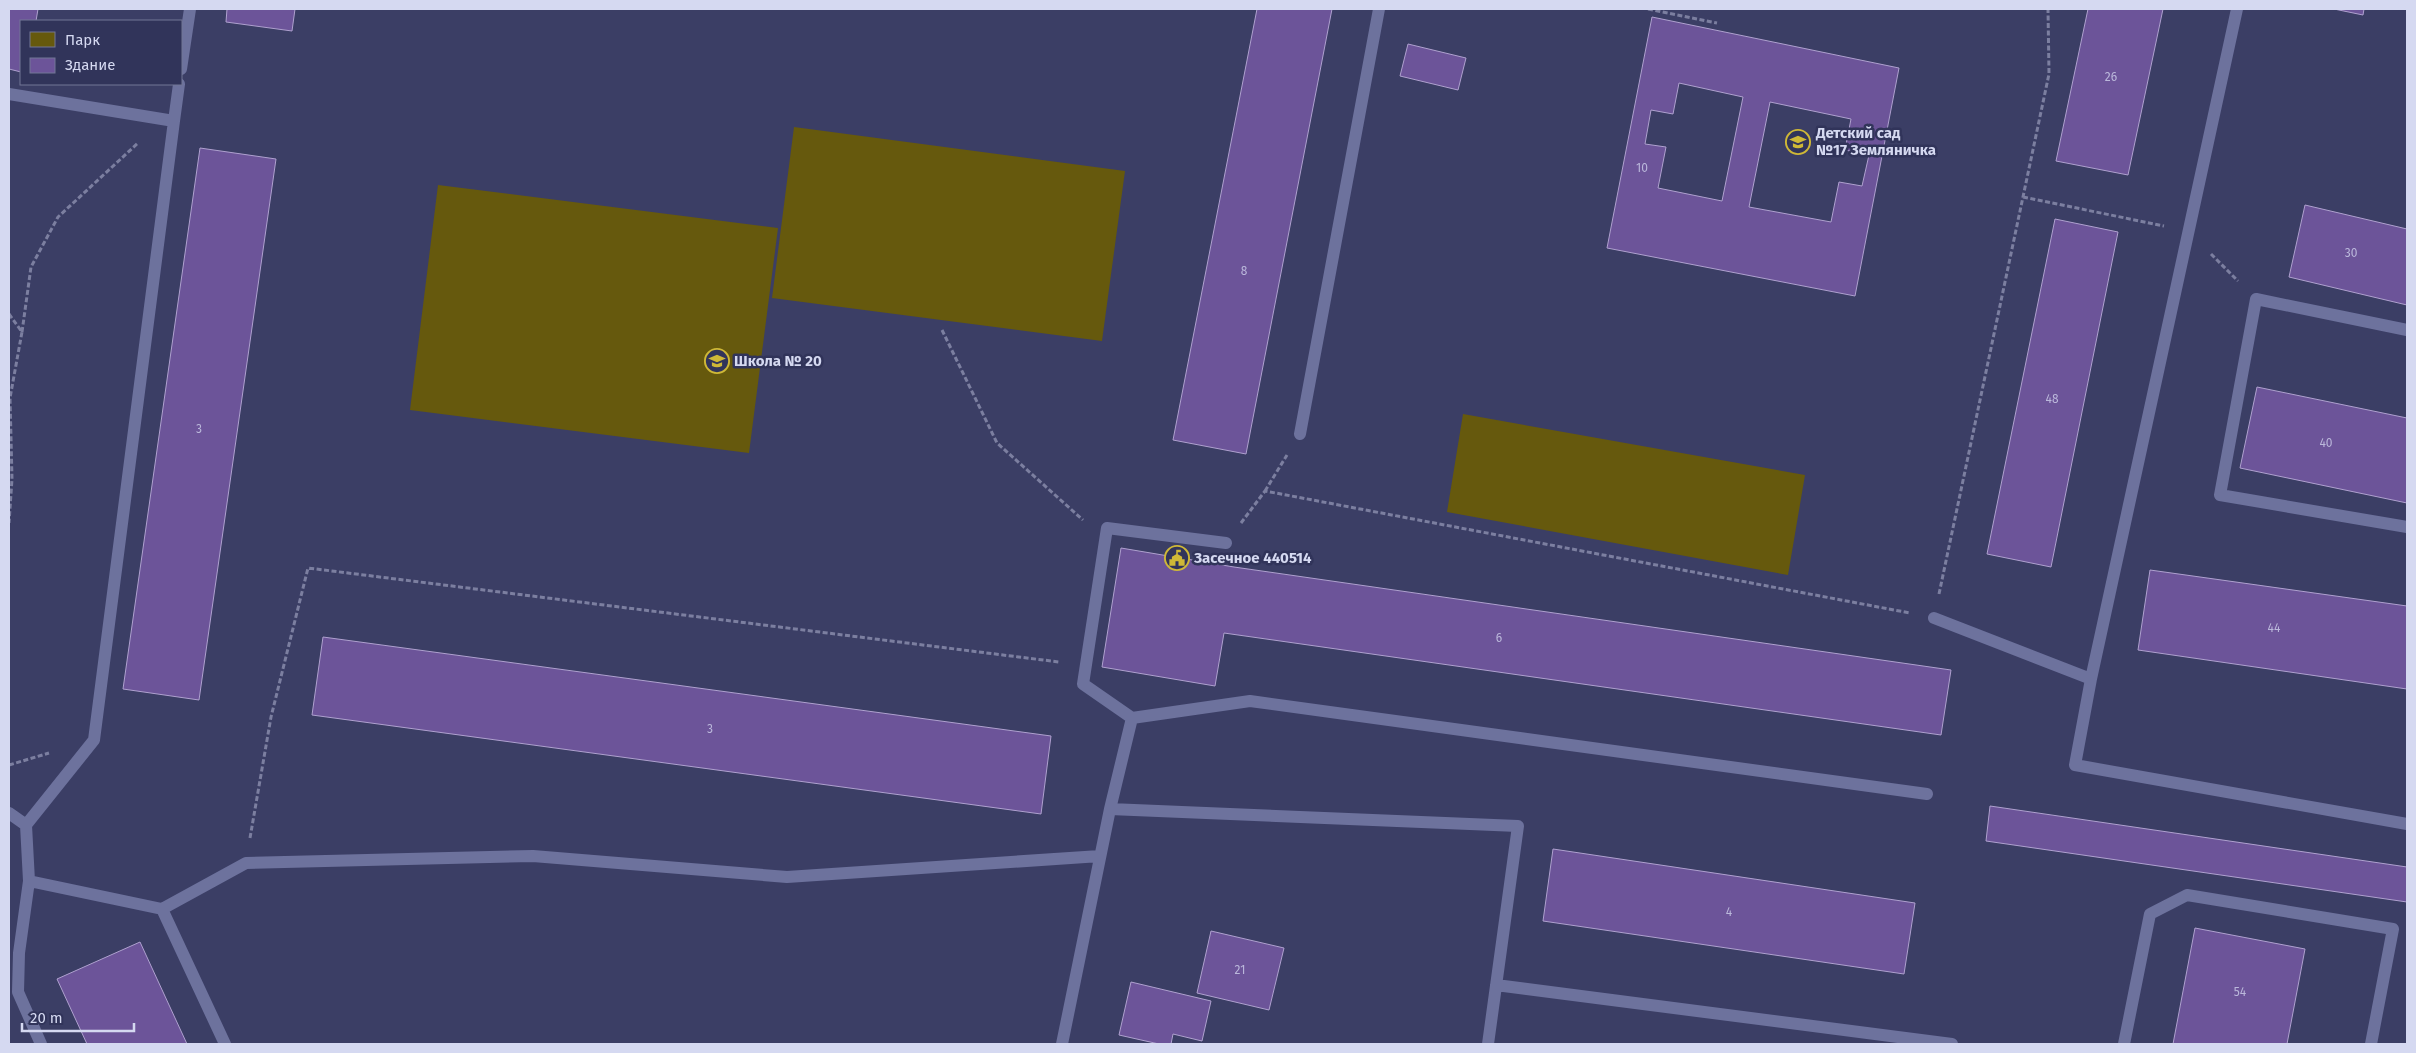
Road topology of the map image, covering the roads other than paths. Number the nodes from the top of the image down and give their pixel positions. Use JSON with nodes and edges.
{"nodes":[{"id":1,"x":190,"y":9,"type":"edge"},
{"id":2,"x":1379,"y":9,"type":"edge"},
{"id":3,"x":2237,"y":9,"type":"edge"},
{"id":4,"x":182,"y":61,"type":"edge"},
{"id":5,"x":179,"y":85,"type":"edge"},
{"id":6,"x":9,"y":94,"type":"edge"},
{"id":7,"x":169,"y":120,"type":"junction"},
{"id":8,"x":2407,"y":330,"type":"edge"},
{"id":9,"x":1300,"y":434,"type":"road end"},
{"id":10,"x":2407,"y":527,"type":"edge"},
{"id":11,"x":1226,"y":543,"type":"road end"},
{"id":12,"x":1934,"y":618,"type":"road end"},
{"id":13,"x":2091,"y":678,"type":"junction"},
{"id":14,"x":1132,"y":718,"type":"junction"},
{"id":15,"x":1927,"y":794,"type":"dead end"},
{"id":16,"x":1110,"y":809,"type":"junction"},
{"id":17,"x":9,"y":813,"type":"edge"},
{"id":18,"x":2407,"y":824,"type":"edge"},
{"id":19,"x":26,"y":825,"type":"junction"},
{"id":20,"x":1100,"y":856,"type":"junction"},
{"id":21,"x":29,"y":881,"type":"junction"},
{"id":22,"x":162,"y":909,"type":"junction"},
{"id":23,"x":14,"y":950,"type":"edge"},
{"id":24,"x":1496,"y":985,"type":"junction"},
{"id":25,"x":41,"y":1044,"type":"edge"},
{"id":26,"x":224,"y":1044,"type":"edge"},
{"id":27,"x":1062,"y":1044,"type":"edge"},
{"id":28,"x":1488,"y":1044,"type":"edge"},
{"id":29,"x":1952,"y":1044,"type":"edge"},
{"id":30,"x":2124,"y":1044,"type":"edge"},
{"id":31,"x":2371,"y":1044,"type":"edge"}],
"edges":[{"from":1,"to":4,"type":"lane"},
{"from":2,"to":9,"type":"lane"},
{"from":3,"to":13,"type":"lane"},
{"from":5,"to":7,"type":"lane"},
{"from":6,"to":7,"type":"lane"},
{"from":7,"to":19,"type":"lane"},
{"from":8,"to":10,"type":"lane"},
{"from":11,"to":14,"type":"lane"},
{"from":12,"to":13,"type":"lane"},
{"from":13,"to":18,"type":"lane"},
{"from":14,"to":15,"type":"lane"},
{"from":14,"to":16,"type":"lane"},
{"from":16,"to":20,"type":"lane"},
{"from":16,"to":24,"type":"lane"},
{"from":17,"to":19,"type":"lane"},
{"from":19,"to":21,"type":"lane"},
{"from":20,"to":22,"type":"lane"},
{"from":20,"to":27,"type":"lane"},
{"from":21,"to":22,"type":"lane"},
{"from":21,"to":23,"type":"lane"},
{"from":22,"to":26,"type":"lane"},
{"from":23,"to":25,"type":"lane"},
{"from":24,"to":28,"type":"lane"},
{"from":24,"to":29,"type":"lane"},
{"from":30,"to":31,"type":"lane"}]}
